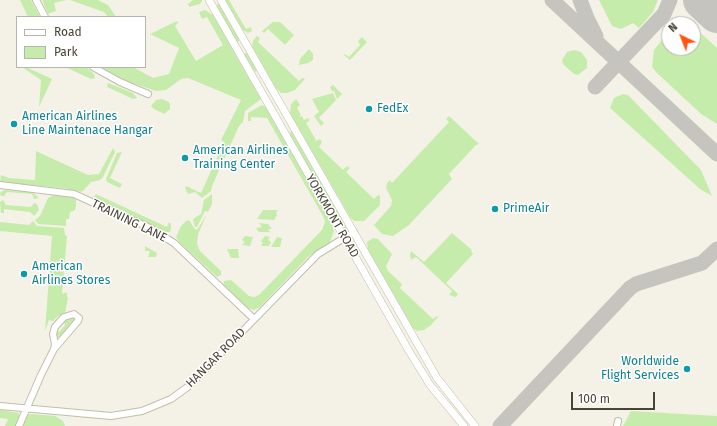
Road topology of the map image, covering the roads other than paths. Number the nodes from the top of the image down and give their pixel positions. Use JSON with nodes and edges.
{"nodes":[{"id":1,"x":36,"y":0,"type":"edge"},
{"id":2,"x":221,"y":0,"type":"edge"},
{"id":3,"x":212,"y":1,"type":"edge"},
{"id":4,"x":44,"y":16,"type":"edge"},
{"id":5,"x":246,"y":42,"type":"junction"},
{"id":6,"x":237,"y":48,"type":"junction"},
{"id":7,"x":95,"y":68,"type":"edge"},
{"id":8,"x":148,"y":94,"type":"dead end"},
{"id":9,"x":276,"y":95,"type":"junction"},
{"id":10,"x":266,"y":100,"type":"junction"},
{"id":11,"x":0,"y":185,"type":"edge"},
{"id":12,"x":354,"y":232,"type":"junction"},
{"id":13,"x":345,"y":238,"type":"junction"},
{"id":14,"x":254,"y":318,"type":"junction"},
{"id":15,"x":54,"y":349,"type":"junction"},
{"id":16,"x":0,"y":406,"type":"edge"},
{"id":17,"x":27,"y":409,"type":"junction"},
{"id":18,"x":19,"y":426,"type":"edge"},
{"id":19,"x":464,"y":426,"type":"edge"},
{"id":20,"x":475,"y":426,"type":"edge"}],
"edges":[{"from":1,"to":4,"type":"street"},
{"from":2,"to":5,"type":"street","name":"YORKMONT ROAD"},
{"from":3,"to":6,"type":"street","name":"YORKMONT ROAD"},
{"from":5,"to":6,"type":"street"},
{"from":5,"to":9,"type":"street","name":"YORKMONT ROAD"},
{"from":6,"to":10,"type":"street","name":"YORKMONT ROAD"},
{"from":7,"to":8,"type":"street"},
{"from":9,"to":10,"type":"street"},
{"from":9,"to":12,"type":"street","name":"YORKMONT ROAD"},
{"from":10,"to":13,"type":"street","name":"YORKMONT ROAD"},
{"from":11,"to":14,"type":"street","name":"TRAINING LANE"},
{"from":12,"to":13,"type":"street","name":"HANGAR ROAD"},
{"from":12,"to":20,"type":"street","name":"YORKMONT ROAD"},
{"from":13,"to":14,"type":"street","name":"HANGAR ROAD"},
{"from":13,"to":19,"type":"street","name":"YORKMONT ROAD"},
{"from":14,"to":17,"type":"street","name":"HANGAR ROAD"},
{"from":15,"to":15,"type":"street"},
{"from":15,"to":17,"type":"street"},
{"from":16,"to":17,"type":"street","name":"HANGAR ROAD"},
{"from":17,"to":18,"type":"street"}]}
